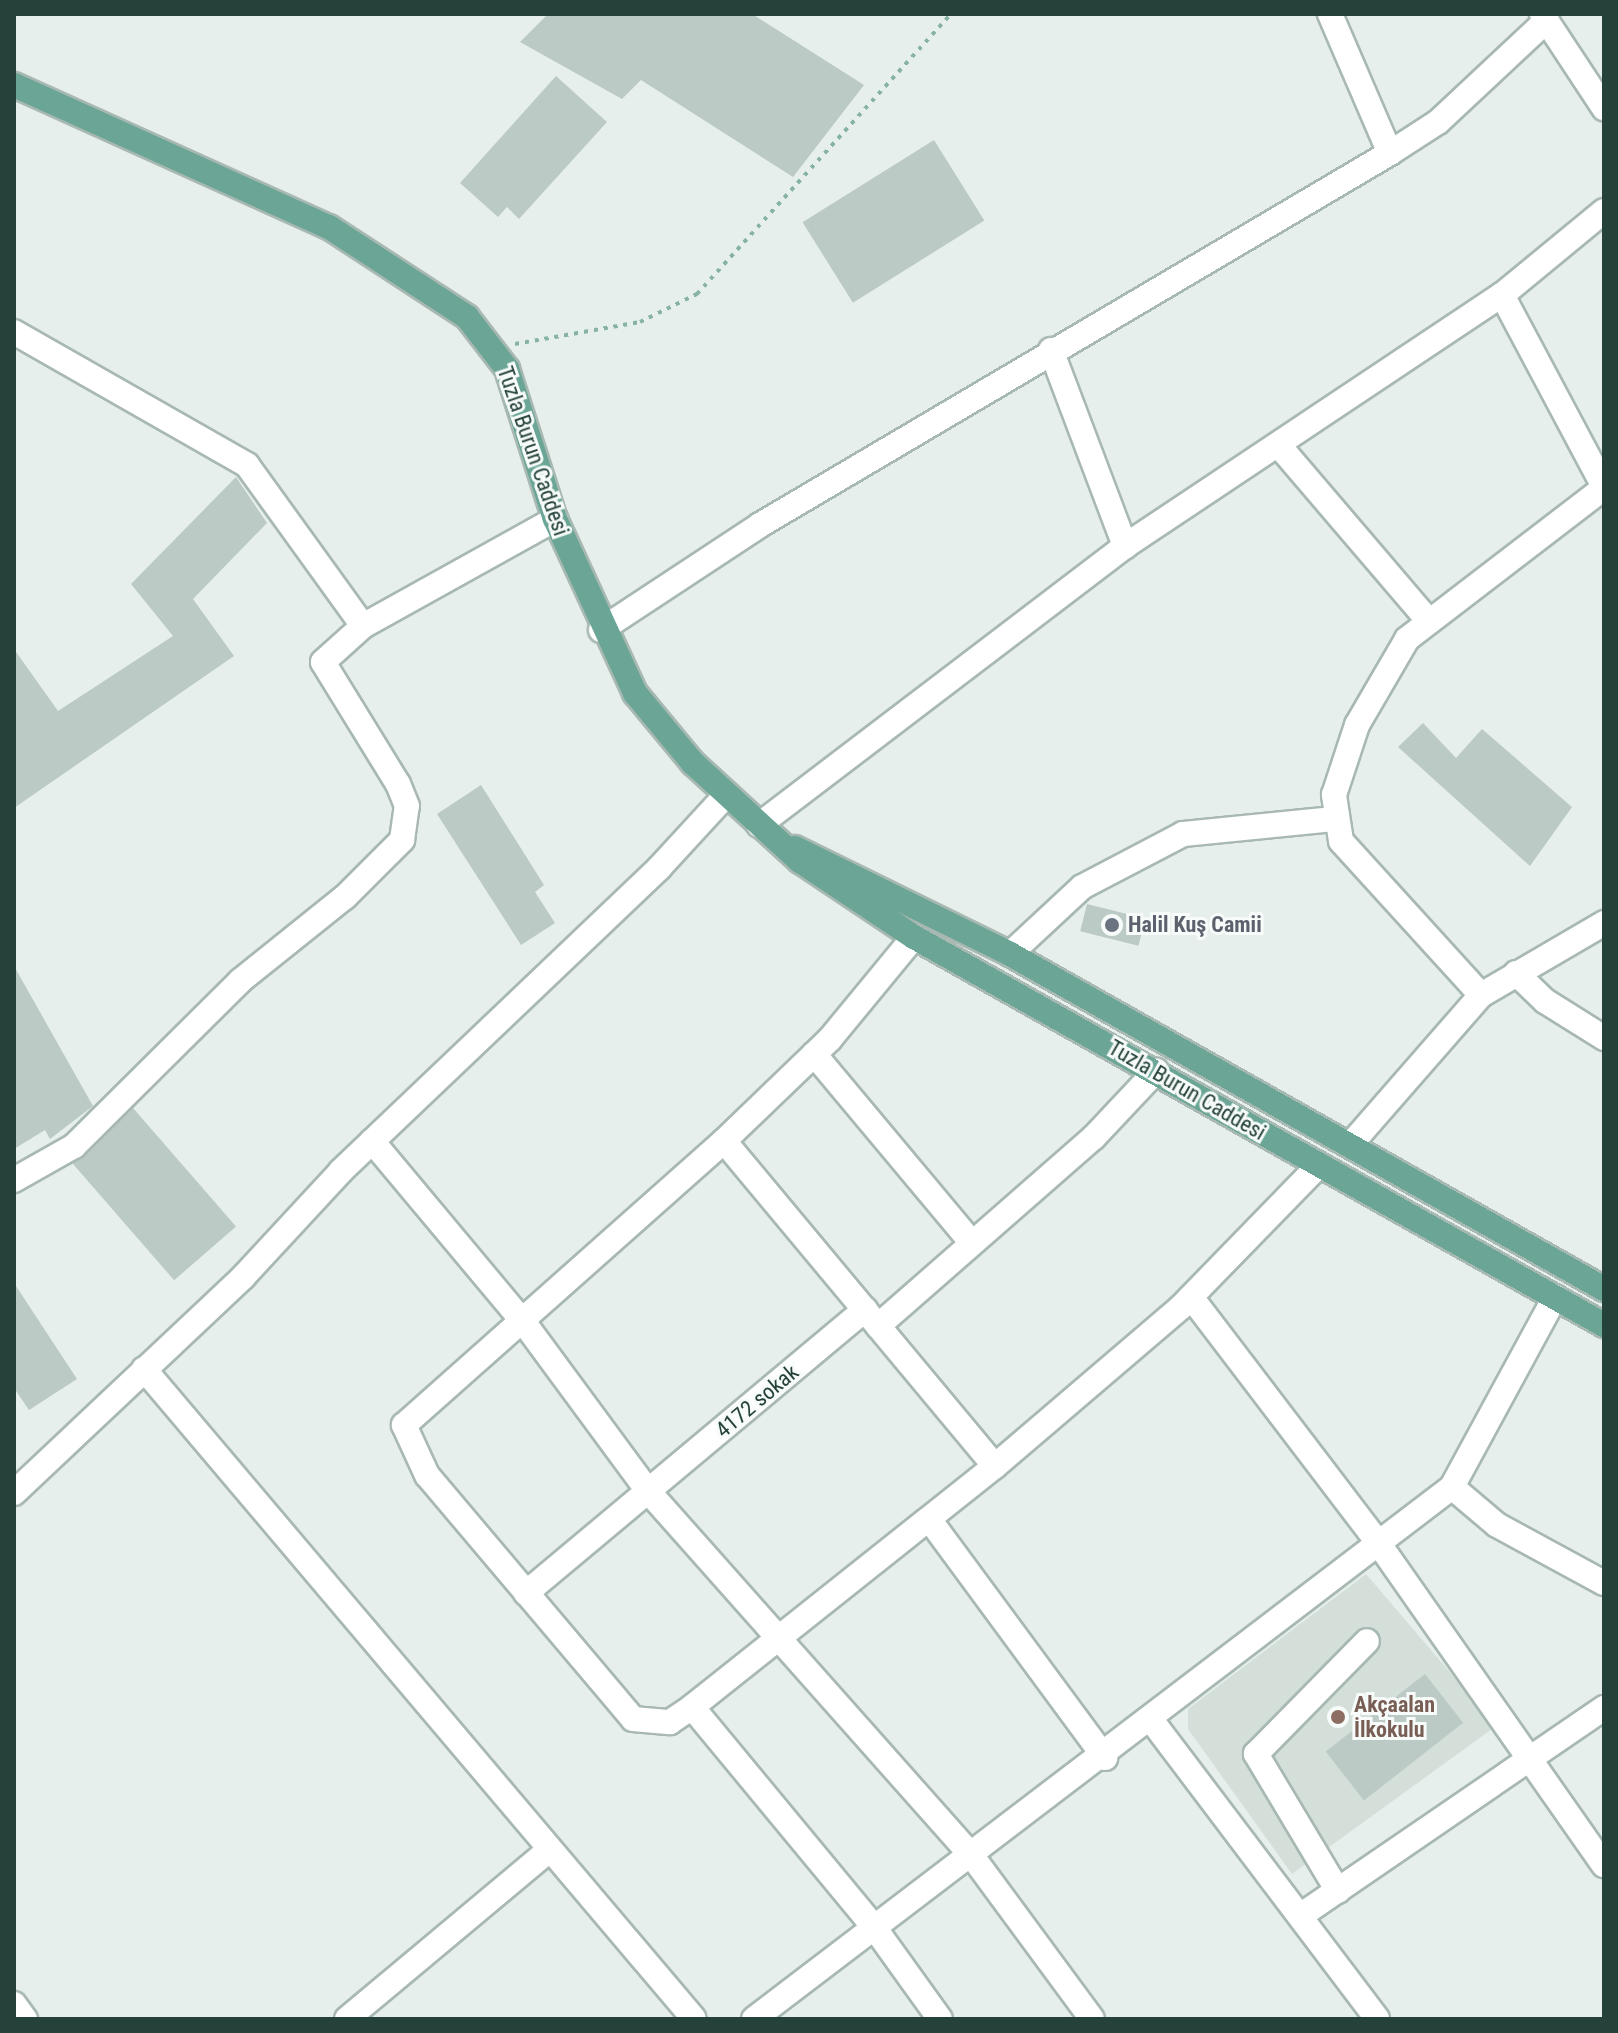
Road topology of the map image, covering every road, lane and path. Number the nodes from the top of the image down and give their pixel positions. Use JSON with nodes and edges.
{"nodes":[{"id":1,"x":951,"y":14,"type":"edge"},
{"id":2,"x":1330,"y":14,"type":"edge"},
{"id":3,"x":1544,"y":17,"type":"edge"},
{"id":4,"x":14,"y":85,"type":"edge"},
{"id":5,"x":1604,"y":108,"type":"edge"},
{"id":6,"x":1390,"y":153,"type":"junction"},
{"id":7,"x":1604,"y":211,"type":"edge"},
{"id":8,"x":1502,"y":295,"type":"junction"},
{"id":9,"x":14,"y":332,"type":"edge"},
{"id":10,"x":494,"y":348,"type":"junction"},
{"id":11,"x":1051,"y":350,"type":"junction"},
{"id":12,"x":1281,"y":448,"type":"junction"},
{"id":13,"x":1604,"y":488,"type":"edge"},
{"id":14,"x":555,"y":519,"type":"junction"},
{"id":15,"x":1125,"y":546,"type":"junction"},
{"id":16,"x":1427,"y":619,"type":"junction"},
{"id":17,"x":363,"y":626,"type":"junction"},
{"id":18,"x":601,"y":630,"type":"junction"},
{"id":19,"x":727,"y":794,"type":"junction"},
{"id":20,"x":1334,"y":819,"type":"junction"},
{"id":21,"x":759,"y":825,"type":"junction"},
{"id":22,"x":778,"y":842,"type":"junction"},
{"id":23,"x":1604,"y":923,"type":"edge"},
{"id":24,"x":914,"y":937,"type":"junction"},
{"id":25,"x":1010,"y":954,"type":"junction"},
{"id":26,"x":1516,"y":973,"type":"junction"},
{"id":27,"x":1481,"y":995,"type":"junction"},
{"id":28,"x":1604,"y":1038,"type":"edge"},
{"id":29,"x":814,"y":1054,"type":"junction"},
{"id":30,"x":1156,"y":1071,"type":"junction"},
{"id":31,"x":372,"y":1141,"type":"junction"},
{"id":32,"x":724,"y":1141,"type":"junction"},
{"id":33,"x":1351,"y":1144,"type":"junction"},
{"id":34,"x":1318,"y":1166,"type":"junction"},
{"id":35,"x":14,"y":1180,"type":"edge"},
{"id":36,"x":971,"y":1242,"type":"junction"},
{"id":37,"x":1604,"y":1289,"type":"edge"},
{"id":38,"x":1191,"y":1297,"type":"junction"},
{"id":39,"x":1555,"y":1297,"type":"junction"},
{"id":40,"x":872,"y":1318,"type":"junction"},
{"id":41,"x":525,"y":1324,"type":"junction"},
{"id":42,"x":1604,"y":1325,"type":"edge"},
{"id":43,"x":144,"y":1369,"type":"junction"},
{"id":44,"x":995,"y":1466,"type":"junction"},
{"id":45,"x":1452,"y":1487,"type":"junction"},
{"id":46,"x":648,"y":1491,"type":"junction"},
{"id":47,"x":14,"y":1493,"type":"edge"},
{"id":48,"x":929,"y":1519,"type":"junction"},
{"id":49,"x":1379,"y":1544,"type":"junction"},
{"id":50,"x":1604,"y":1583,"type":"edge"},
{"id":51,"x":526,"y":1593,"type":"junction"},
{"id":52,"x":781,"y":1635,"type":"junction"},
{"id":53,"x":1367,"y":1641,"type":"dead end"},
{"id":54,"x":692,"y":1707,"type":"junction"},
{"id":55,"x":1604,"y":1708,"type":"edge"},
{"id":56,"x":1152,"y":1721,"type":"junction"},
{"id":57,"x":1105,"y":1758,"type":"junction"},
{"id":58,"x":1535,"y":1761,"type":"junction"},
{"id":59,"x":548,"y":1851,"type":"junction"},
{"id":60,"x":969,"y":1852,"type":"junction"},
{"id":61,"x":1604,"y":1865,"type":"edge"},
{"id":62,"x":1338,"y":1891,"type":"junction"},
{"id":63,"x":1303,"y":1914,"type":"junction"},
{"id":64,"x":871,"y":1923,"type":"junction"},
{"id":65,"x":14,"y":2004,"type":"edge"},
{"id":66,"x":25,"y":2019,"type":"edge"},
{"id":67,"x":347,"y":2019,"type":"edge"},
{"id":68,"x":694,"y":2019,"type":"edge"},
{"id":69,"x":754,"y":2019,"type":"edge"},
{"id":70,"x":940,"y":2019,"type":"edge"},
{"id":71,"x":1092,"y":2019,"type":"edge"},
{"id":72,"x":1377,"y":2019,"type":"edge"}],
"edges":[{"from":1,"to":10,"type":"path"},
{"from":2,"to":6,"type":"street"},
{"from":3,"to":5,"type":"street"},
{"from":3,"to":6,"type":"street"},
{"from":4,"to":10,"type":"main road","name":"Tuzla Burun Caddesi"},
{"from":6,"to":11,"type":"street"},
{"from":7,"to":8,"type":"street"},
{"from":8,"to":12,"type":"street"},
{"from":8,"to":13,"type":"street"},
{"from":9,"to":17,"type":"street"},
{"from":10,"to":14,"type":"main road","name":"Tuzla Burun Caddesi"},
{"from":11,"to":15,"type":"street"},
{"from":11,"to":18,"type":"street"},
{"from":12,"to":15,"type":"street"},
{"from":12,"to":16,"type":"street"},
{"from":13,"to":16,"type":"street"},
{"from":14,"to":17,"type":"street"},
{"from":14,"to":18,"type":"main road","name":"Tuzla Burun Caddesi"},
{"from":15,"to":21,"type":"street"},
{"from":16,"to":20,"type":"street"},
{"from":17,"to":35,"type":"street"},
{"from":18,"to":19,"type":"main road","name":"Tuzla Burun Caddesi"},
{"from":19,"to":21,"type":"main road","name":"Tuzla Burun Caddesi"},
{"from":19,"to":31,"type":"street"},
{"from":20,"to":25,"type":"street"},
{"from":20,"to":27,"type":"street"},
{"from":21,"to":22,"type":"main road","name":"Tuzla Burun Caddesi"},
{"from":22,"to":24,"type":"main road","name":"Tuzla Burun Caddesi"},
{"from":22,"to":25,"type":"main road","name":"Tuzla Burun Caddesi"},
{"from":23,"to":26,"type":"street"},
{"from":24,"to":29,"type":"street"},
{"from":24,"to":30,"type":"main road","name":"Tuzla Burun Caddesi"},
{"from":25,"to":33,"type":"main road","name":"Tuzla Burun Caddesi"},
{"from":26,"to":27,"type":"street"},
{"from":26,"to":28,"type":"street"},
{"from":27,"to":33,"type":"street"},
{"from":29,"to":32,"type":"street"},
{"from":29,"to":36,"type":"street"},
{"from":30,"to":34,"type":"main road","name":"Tuzla Burun Caddesi"},
{"from":30,"to":36,"type":"street","name":"4172 sokak"},
{"from":31,"to":41,"type":"street"},
{"from":31,"to":43,"type":"street"},
{"from":32,"to":40,"type":"street"},
{"from":32,"to":41,"type":"street"},
{"from":33,"to":37,"type":"main road","name":"Tuzla Burun Caddesi"},
{"from":34,"to":38,"type":"street"},
{"from":34,"to":39,"type":"main road","name":"Tuzla Burun Caddesi"},
{"from":36,"to":40,"type":"street","name":"4172 sokak"},
{"from":38,"to":44,"type":"street"},
{"from":38,"to":49,"type":"street"},
{"from":39,"to":42,"type":"main road","name":"Tuzla Burun Caddesi"},
{"from":39,"to":45,"type":"street"},
{"from":40,"to":44,"type":"street"},
{"from":40,"to":46,"type":"street","name":"4172 sokak"},
{"from":41,"to":46,"type":"street"},
{"from":41,"to":51,"type":"street"},
{"from":43,"to":47,"type":"street"},
{"from":43,"to":59,"type":"street"},
{"from":44,"to":48,"type":"street"},
{"from":45,"to":49,"type":"street"},
{"from":45,"to":50,"type":"street"},
{"from":46,"to":51,"type":"street","name":"4172 sokak"},
{"from":46,"to":52,"type":"street"},
{"from":48,"to":52,"type":"street"},
{"from":48,"to":57,"type":"street"},
{"from":49,"to":56,"type":"street"},
{"from":49,"to":58,"type":"street"},
{"from":51,"to":54,"type":"street"},
{"from":52,"to":54,"type":"street"},
{"from":52,"to":60,"type":"street"},
{"from":53,"to":62,"type":"street"},
{"from":54,"to":64,"type":"street"},
{"from":55,"to":58,"type":"street"},
{"from":56,"to":57,"type":"street"},
{"from":56,"to":63,"type":"street"},
{"from":57,"to":60,"type":"street"},
{"from":58,"to":61,"type":"street"},
{"from":58,"to":62,"type":"street"},
{"from":59,"to":67,"type":"street"},
{"from":59,"to":68,"type":"street"},
{"from":60,"to":64,"type":"street"},
{"from":60,"to":71,"type":"street"},
{"from":62,"to":63,"type":"street"},
{"from":63,"to":72,"type":"street"},
{"from":64,"to":69,"type":"street"},
{"from":64,"to":70,"type":"street"},
{"from":65,"to":66,"type":"street"}]}
